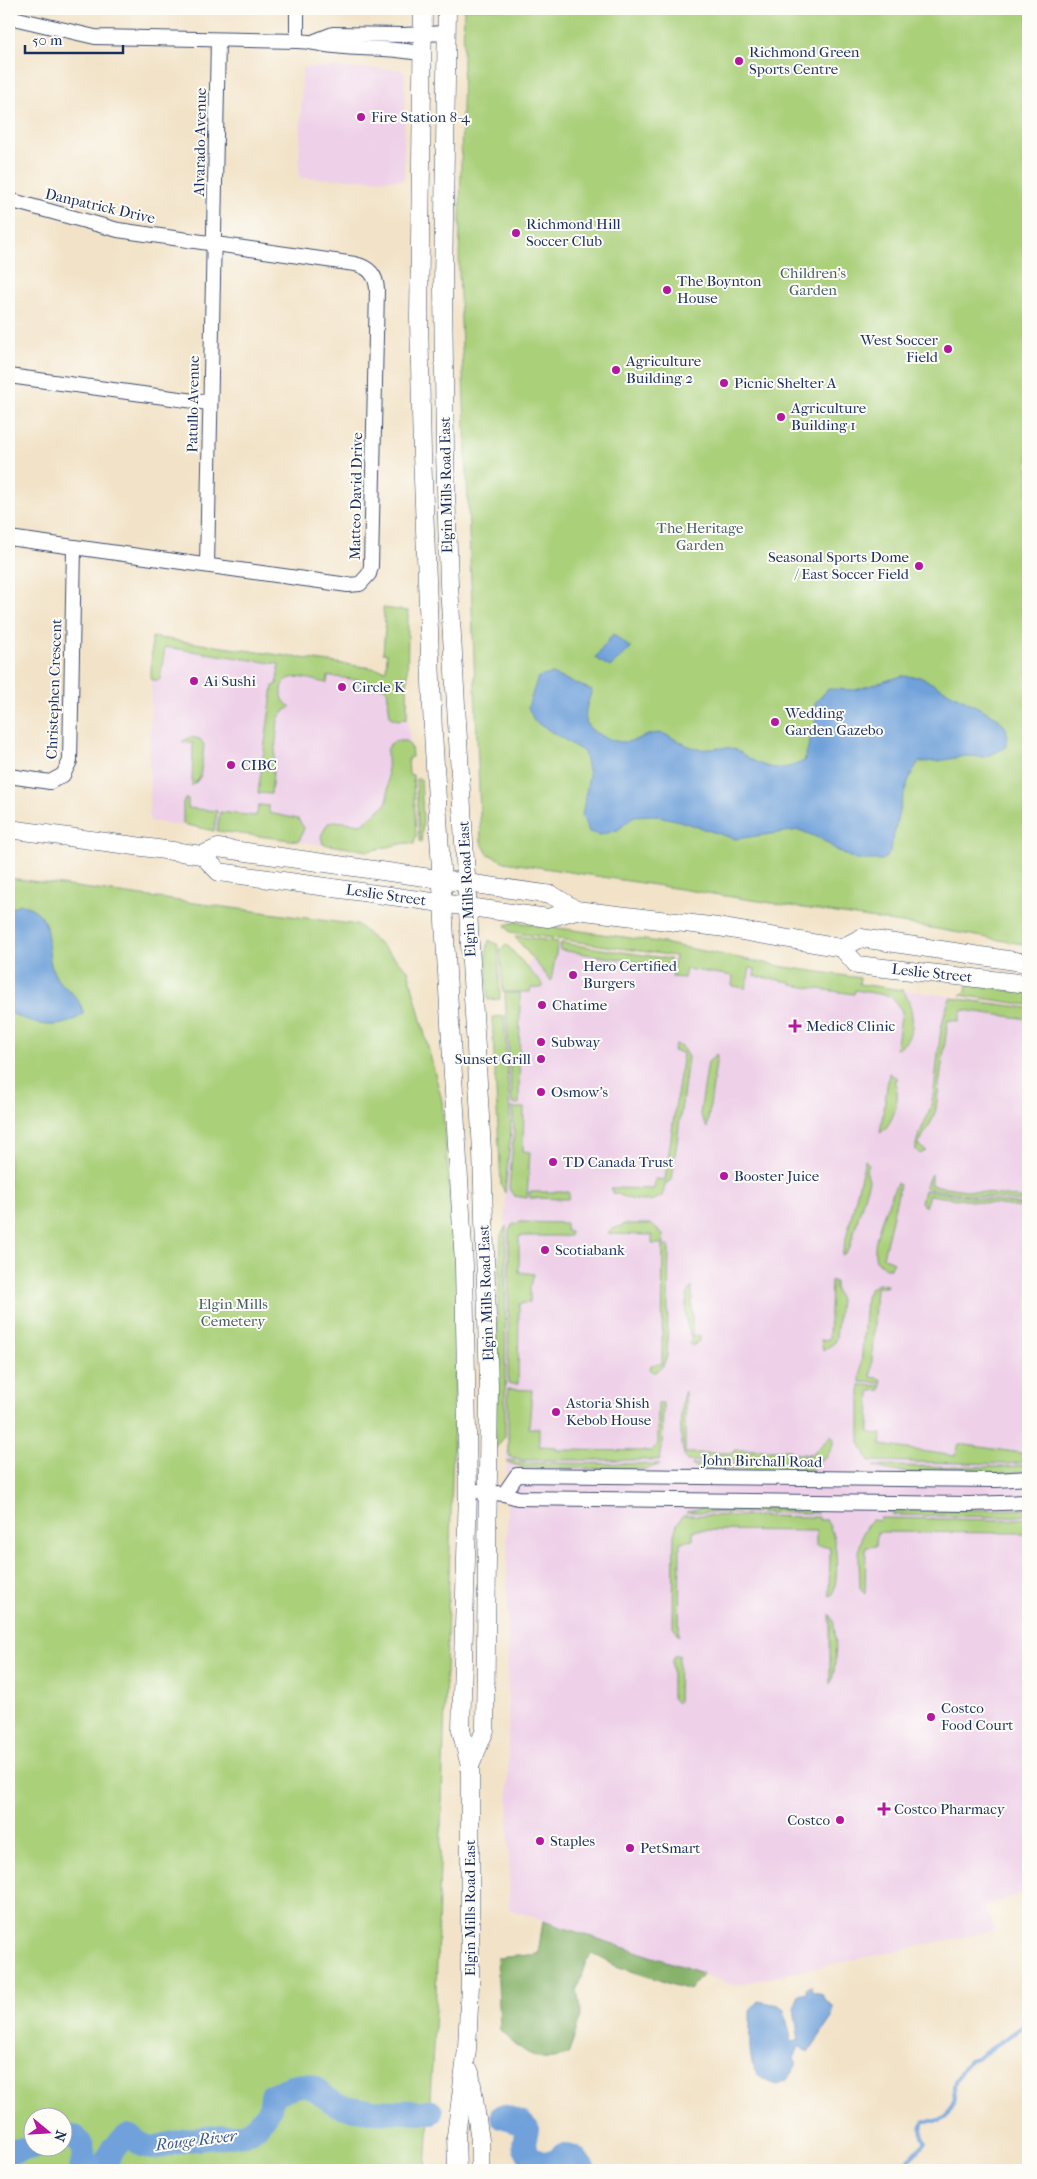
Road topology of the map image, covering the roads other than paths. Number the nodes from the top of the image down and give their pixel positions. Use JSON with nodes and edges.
{"nodes":[{"id":1,"x":297,"y":9,"type":"edge"},
{"id":2,"x":423,"y":9,"type":"edge"},
{"id":3,"x":447,"y":9,"type":"edge"},
{"id":4,"x":9,"y":17,"type":"edge"},
{"id":5,"x":446,"y":33,"type":"junction"},
{"id":6,"x":423,"y":34,"type":"junction"},
{"id":7,"x":218,"y":40,"type":"junction"},
{"id":8,"x":297,"y":40,"type":"junction"},
{"id":9,"x":315,"y":42,"type":"junction"},
{"id":10,"x":423,"y":54,"type":"junction"},
{"id":11,"x":9,"y":200,"type":"edge"},
{"id":12,"x":214,"y":244,"type":"junction"},
{"id":13,"x":9,"y":376,"type":"edge"},
{"id":14,"x":209,"y":403,"type":"junction"},
{"id":15,"x":9,"y":538,"type":"edge"},
{"id":16,"x":74,"y":547,"type":"junction"},
{"id":17,"x":207,"y":565,"type":"junction"},
{"id":18,"x":9,"y":776,"type":"edge"},
{"id":19,"x":9,"y":829,"type":"edge"},
{"id":20,"x":202,"y":854,"type":"junction"},
{"id":21,"x":442,"y":879,"type":"junction"},
{"id":22,"x":468,"y":884,"type":"junction"},
{"id":23,"x":443,"y":904,"type":"junction"},
{"id":24,"x":469,"y":908,"type":"junction"},
{"id":25,"x":576,"y":910,"type":"junction"},
{"id":26,"x":842,"y":948,"type":"junction"},
{"id":27,"x":1028,"y":963,"type":"edge"},
{"id":28,"x":1028,"y":984,"type":"edge"},
{"id":29,"x":1028,"y":1478,"type":"edge"},
{"id":30,"x":468,"y":1490,"type":"junction"},
{"id":31,"x":496,"y":1493,"type":"junction"},
{"id":32,"x":1028,"y":1502,"type":"edge"},
{"id":33,"x":470,"y":1766,"type":"junction"},
{"id":34,"x":467,"y":2049,"type":"junction"},
{"id":35,"x":457,"y":2170,"type":"edge"},
{"id":36,"x":480,"y":2170,"type":"edge"}],
"edges":[{"from":1,"to":8,"type":"street"},
{"from":2,"to":6,"type":"main road","name":"Elgin Mills Road East"},
{"from":3,"to":5,"type":"main road","name":"Elgin Mills Road East"},
{"from":4,"to":7,"type":"street"},
{"from":5,"to":6,"type":"street"},
{"from":5,"to":22,"type":"main road","name":"Elgin Mills Road East"},
{"from":6,"to":9,"type":"street"},
{"from":6,"to":10,"type":"main road","name":"Elgin Mills Road East"},
{"from":7,"to":8,"type":"street"},
{"from":7,"to":12,"type":"street","name":"Alvarado Avenue"},
{"from":8,"to":9,"type":"street"},
{"from":9,"to":10,"type":"street"},
{"from":10,"to":21,"type":"main road","name":"Elgin Mills Road East"},
{"from":11,"to":12,"type":"street","name":"Danpatrick Drive"},
{"from":12,"to":14,"type":"street","name":"Patullo Avenue"},
{"from":12,"to":17,"type":"street","name":"Matteo David Drive"},
{"from":13,"to":14,"type":"street"},
{"from":14,"to":17,"type":"street","name":"Patullo Avenue"},
{"from":15,"to":16,"type":"street","name":"Matteo David Drive"},
{"from":16,"to":17,"type":"street","name":"Matteo David Drive"},
{"from":16,"to":18,"type":"street","name":"Christephen Crescent"},
{"from":19,"to":20,"type":"main road","name":"Leslie Street"},
{"from":20,"to":21,"type":"main road","name":"Leslie Street"},
{"from":20,"to":23,"type":"main road","name":"Leslie Street"},
{"from":21,"to":22,"type":"main road","name":"Leslie Street"},
{"from":21,"to":23,"type":"main road","name":"Elgin Mills Road East"},
{"from":22,"to":24,"type":"main road","name":"Elgin Mills Road East"},
{"from":22,"to":25,"type":"main road","name":"Leslie Street"},
{"from":23,"to":24,"type":"main road","name":"Leslie Street"},
{"from":23,"to":30,"type":"main road","name":"Elgin Mills Road East"},
{"from":24,"to":25,"type":"main road","name":"Leslie Street"},
{"from":24,"to":31,"type":"main road","name":"Elgin Mills Road East"},
{"from":25,"to":26,"type":"main road","name":"Leslie Street"},
{"from":26,"to":27,"type":"main road","name":"Leslie Street"},
{"from":26,"to":28,"type":"main road","name":"Leslie Street"},
{"from":29,"to":31,"type":"street","name":"John Birchall Road"},
{"from":30,"to":31,"type":"street"},
{"from":30,"to":33,"type":"main road","name":"Elgin Mills Road East"},
{"from":31,"to":32,"type":"street"},
{"from":31,"to":33,"type":"main road","name":"Elgin Mills Road East"},
{"from":33,"to":34,"type":"main road","name":"Elgin Mills Road East"},
{"from":34,"to":35,"type":"main road","name":"Elgin Mills Road East"},
{"from":34,"to":36,"type":"main road","name":"Elgin Mills Road East"}]}
